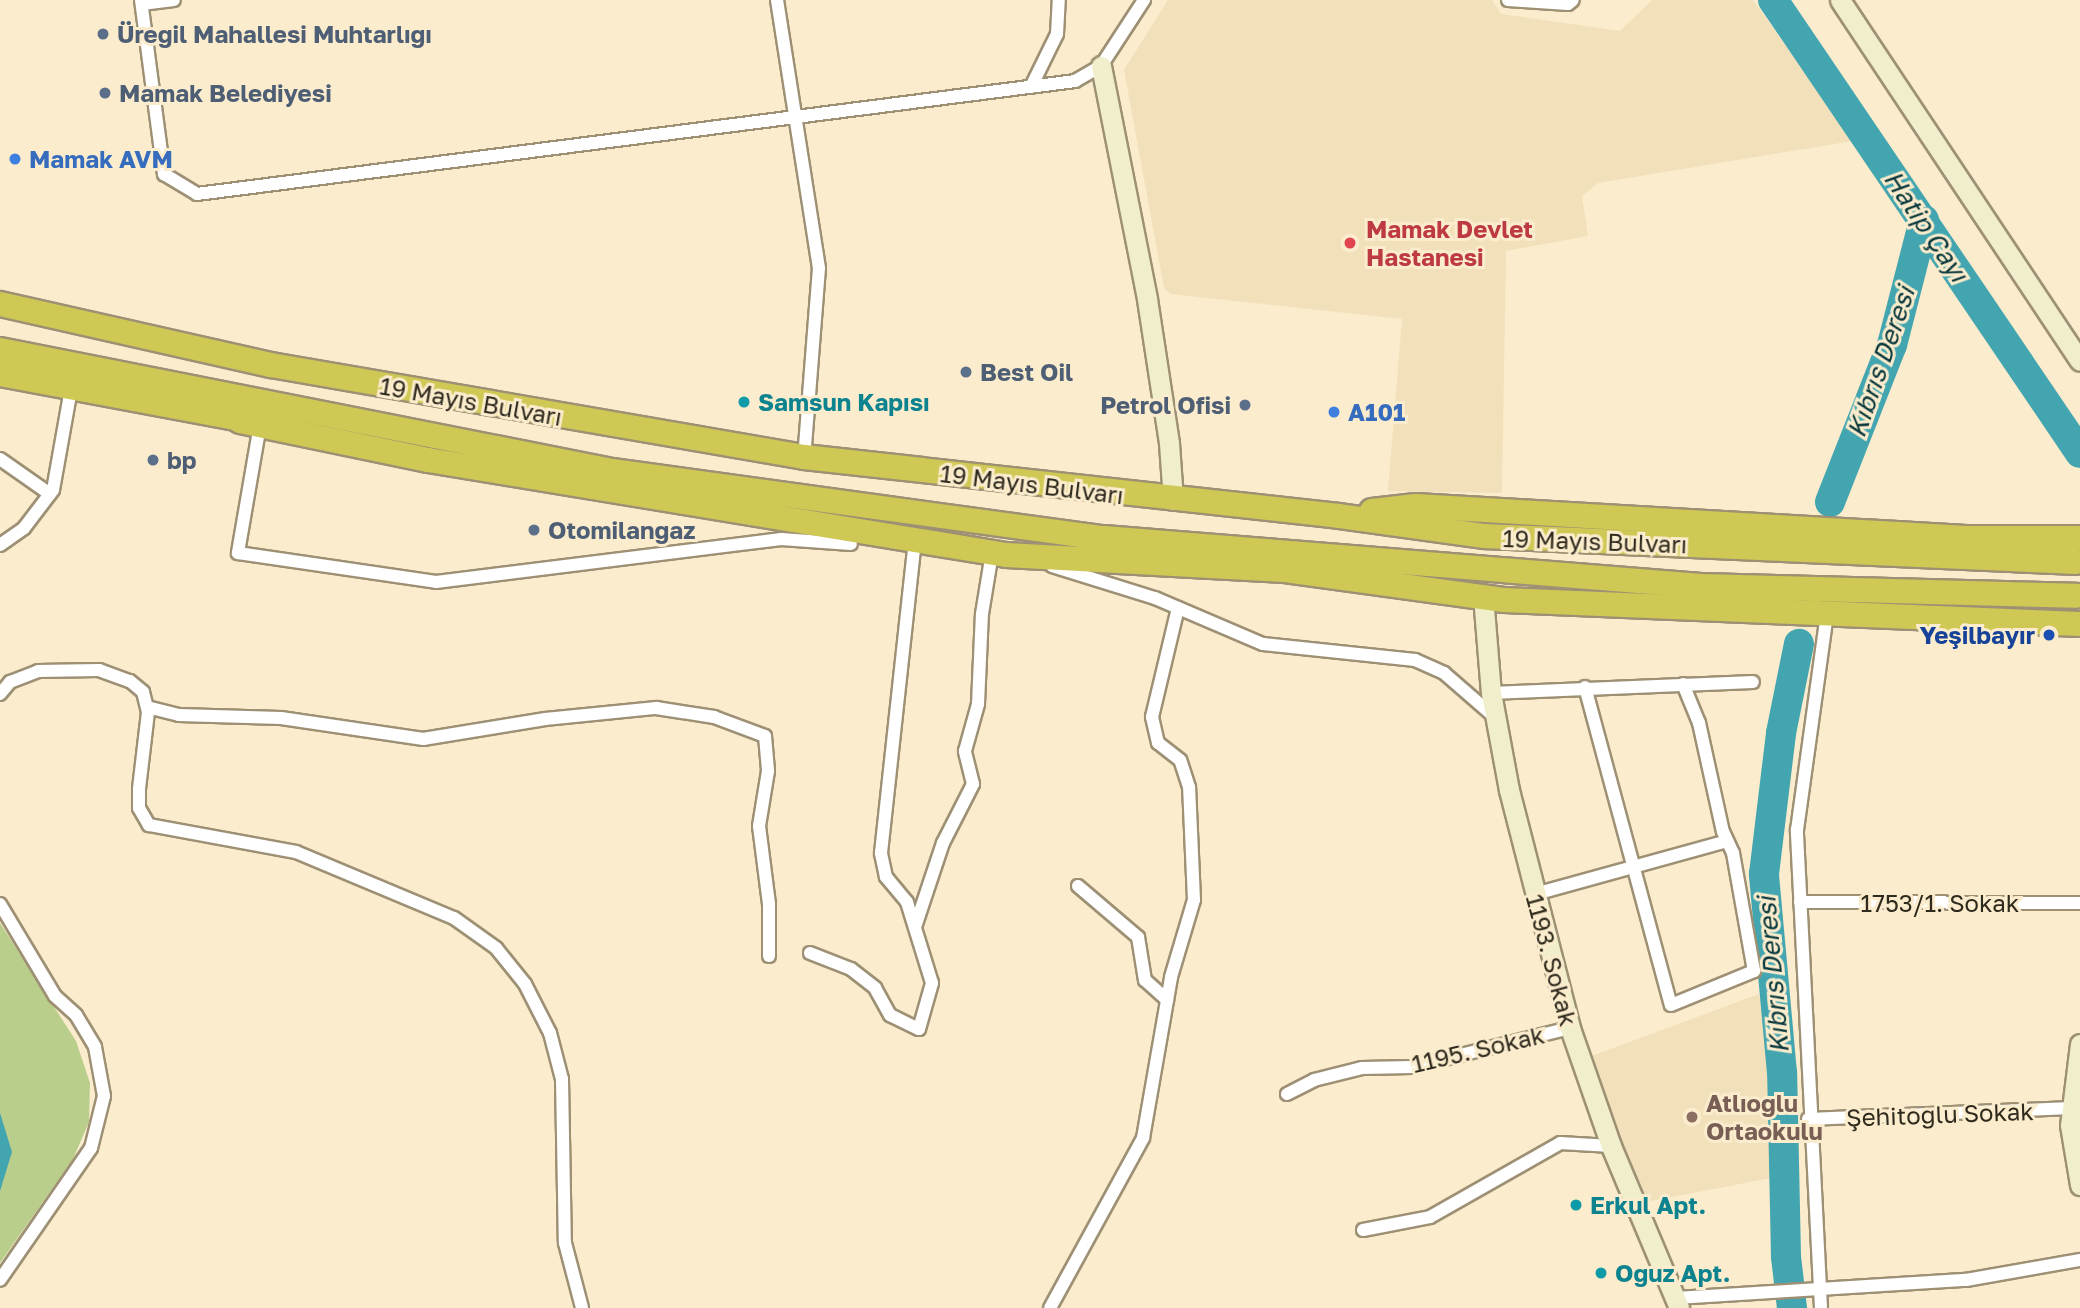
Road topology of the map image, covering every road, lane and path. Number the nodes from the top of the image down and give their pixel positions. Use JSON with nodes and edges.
{"nodes":[{"id":1,"x":174,"y":0,"type":"edge"},
{"id":2,"x":777,"y":0,"type":"edge"},
{"id":3,"x":1059,"y":0,"type":"edge"},
{"id":4,"x":1144,"y":0,"type":"edge"},
{"id":5,"x":1508,"y":0,"type":"edge"},
{"id":6,"x":1573,"y":0,"type":"edge"},
{"id":7,"x":1840,"y":0,"type":"edge"},
{"id":8,"x":1853,"y":0,"type":"edge"},
{"id":9,"x":141,"y":2,"type":"edge"},
{"id":10,"x":1855,"y":21,"type":"junction"},
{"id":11,"x":1101,"y":66,"type":"junction"},
{"id":12,"x":1031,"y":87,"type":"junction"},
{"id":13,"x":792,"y":118,"type":"junction"},
{"id":14,"x":0,"y":304,"type":"edge"},
{"id":15,"x":0,"y":350,"type":"edge"},
{"id":16,"x":2080,"y":361,"type":"edge"},
{"id":17,"x":0,"y":374,"type":"edge"},
{"id":18,"x":71,"y":389,"type":"junction"},
{"id":19,"x":250,"y":423,"type":"junction"},
{"id":20,"x":416,"y":433,"type":"junction"},
{"id":21,"x":804,"y":457,"type":"junction"},
{"id":22,"x":0,"y":459,"type":"edge"},
{"id":23,"x":50,"y":494,"type":"junction"},
{"id":24,"x":1173,"y":500,"type":"junction"},
{"id":25,"x":915,"y":541,"type":"junction"},
{"id":26,"x":850,"y":544,"type":"dead end"},
{"id":27,"x":0,"y":545,"type":"edge"},
{"id":28,"x":2078,"y":550,"type":"edge"},
{"id":29,"x":992,"y":553,"type":"junction"},
{"id":30,"x":1018,"y":556,"type":"junction"},
{"id":31,"x":1483,"y":596,"type":"junction"},
{"id":32,"x":2076,"y":596,"type":"dead end"},
{"id":33,"x":1178,"y":608,"type":"junction"},
{"id":34,"x":1827,"y":615,"type":"junction"},
{"id":35,"x":2075,"y":625,"type":"edge"},
{"id":36,"x":1753,"y":682,"type":"dead end"},
{"id":37,"x":1683,"y":684,"type":"junction"},
{"id":38,"x":1585,"y":687,"type":"junction"},
{"id":39,"x":1491,"y":693,"type":"junction"},
{"id":40,"x":0,"y":694,"type":"edge"},
{"id":41,"x":147,"y":707,"type":"junction"},
{"id":42,"x":1496,"y":719,"type":"junction"},
{"id":43,"x":1727,"y":841,"type":"junction"},
{"id":44,"x":1634,"y":869,"type":"junction"},
{"id":45,"x":1078,"y":886,"type":"dead end"},
{"id":46,"x":1535,"y":894,"type":"junction"},
{"id":47,"x":1800,"y":902,"type":"junction"},
{"id":48,"x":2080,"y":903,"type":"edge"},
{"id":49,"x":0,"y":904,"type":"edge"},
{"id":50,"x":915,"y":927,"type":"junction"},
{"id":51,"x":810,"y":953,"type":"dead end"},
{"id":52,"x":769,"y":956,"type":"dead end"},
{"id":53,"x":1167,"y":1000,"type":"junction"},
{"id":54,"x":1570,"y":1028,"type":"junction"},
{"id":55,"x":2080,"y":1044,"type":"edge"},
{"id":56,"x":1287,"y":1094,"type":"dead end"},
{"id":57,"x":2072,"y":1108,"type":"junction"},
{"id":58,"x":1808,"y":1119,"type":"junction"},
{"id":59,"x":1611,"y":1146,"type":"junction"},
{"id":60,"x":2080,"y":1185,"type":"edge"},
{"id":61,"x":1363,"y":1230,"type":"dead end"},
{"id":62,"x":2080,"y":1259,"type":"edge"},
{"id":63,"x":0,"y":1280,"type":"edge"},
{"id":64,"x":1819,"y":1290,"type":"junction"},
{"id":65,"x":1677,"y":1303,"type":"edge"},
{"id":66,"x":582,"y":1308,"type":"edge"},
{"id":67,"x":1049,"y":1308,"type":"edge"},
{"id":68,"x":1821,"y":1308,"type":"edge"}],
"edges":[{"from":1,"to":9,"type":"street"},
{"from":2,"to":13,"type":"street"},
{"from":3,"to":12,"type":"street"},
{"from":4,"to":11,"type":"street"},
{"from":5,"to":6,"type":"street"},
{"from":7,"to":10,"type":"street"},
{"from":8,"to":10,"type":"street"},
{"from":9,"to":13,"type":"street"},
{"from":10,"to":16,"type":"street"},
{"from":11,"to":12,"type":"street"},
{"from":11,"to":24,"type":"street"},
{"from":12,"to":13,"type":"street"},
{"from":13,"to":21,"type":"street"},
{"from":14,"to":21,"type":"highway","name":"19 Mayıs Bulvarı"},
{"from":15,"to":20,"type":"highway","name":"19 Mayıs Bulvarı"},
{"from":17,"to":18,"type":"highway"},
{"from":18,"to":19,"type":"highway"},
{"from":18,"to":23,"type":"street"},
{"from":19,"to":20,"type":"highway"},
{"from":19,"to":25,"type":"highway"},
{"from":19,"to":26,"type":"street"},
{"from":20,"to":32,"type":"highway","name":"19 Mayıs Bulvarı"},
{"from":21,"to":24,"type":"highway","name":"19 Mayıs Bulvarı"},
{"from":22,"to":23,"type":"street"},
{"from":23,"to":27,"type":"street"},
{"from":24,"to":28,"type":"highway","name":"19 Mayıs Bulvarı"},
{"from":25,"to":29,"type":"highway"},
{"from":25,"to":50,"type":"street"},
{"from":29,"to":30,"type":"highway"},
{"from":29,"to":50,"type":"street"},
{"from":30,"to":31,"type":"highway"},
{"from":30,"to":33,"type":"street"},
{"from":31,"to":34,"type":"highway"},
{"from":31,"to":39,"type":"street","name":"1193. Sokak"},
{"from":33,"to":42,"type":"street"},
{"from":33,"to":53,"type":"street"},
{"from":34,"to":35,"type":"highway"},
{"from":34,"to":47,"type":"street"},
{"from":36,"to":37,"type":"street"},
{"from":37,"to":38,"type":"street"},
{"from":37,"to":43,"type":"street"},
{"from":38,"to":39,"type":"street"},
{"from":38,"to":44,"type":"street"},
{"from":39,"to":42,"type":"street","name":"1193. Sokak"},
{"from":40,"to":41,"type":"street"},
{"from":41,"to":52,"type":"street"},
{"from":41,"to":66,"type":"street"},
{"from":42,"to":46,"type":"street","name":"1193. Sokak"},
{"from":43,"to":44,"type":"street"},
{"from":43,"to":44,"type":"street"},
{"from":44,"to":46,"type":"street"},
{"from":45,"to":53,"type":"street"},
{"from":46,"to":54,"type":"street","name":"1193. Sokak"},
{"from":47,"to":48,"type":"street","name":"1753/1. Sokak"},
{"from":47,"to":58,"type":"street"},
{"from":49,"to":63,"type":"street"},
{"from":50,"to":51,"type":"street"},
{"from":53,"to":67,"type":"street"},
{"from":54,"to":56,"type":"street","name":"1195. Sokak"},
{"from":54,"to":59,"type":"street","name":"1193. Sokak"},
{"from":55,"to":57,"type":"street"},
{"from":57,"to":58,"type":"street","name":"Şehitoğlu Sokak"},
{"from":57,"to":60,"type":"street"},
{"from":58,"to":64,"type":"street"},
{"from":59,"to":61,"type":"street"},
{"from":59,"to":65,"type":"street","name":"1193. Sokak"},
{"from":62,"to":64,"type":"street"},
{"from":64,"to":65,"type":"street"},
{"from":64,"to":68,"type":"street"}]}
